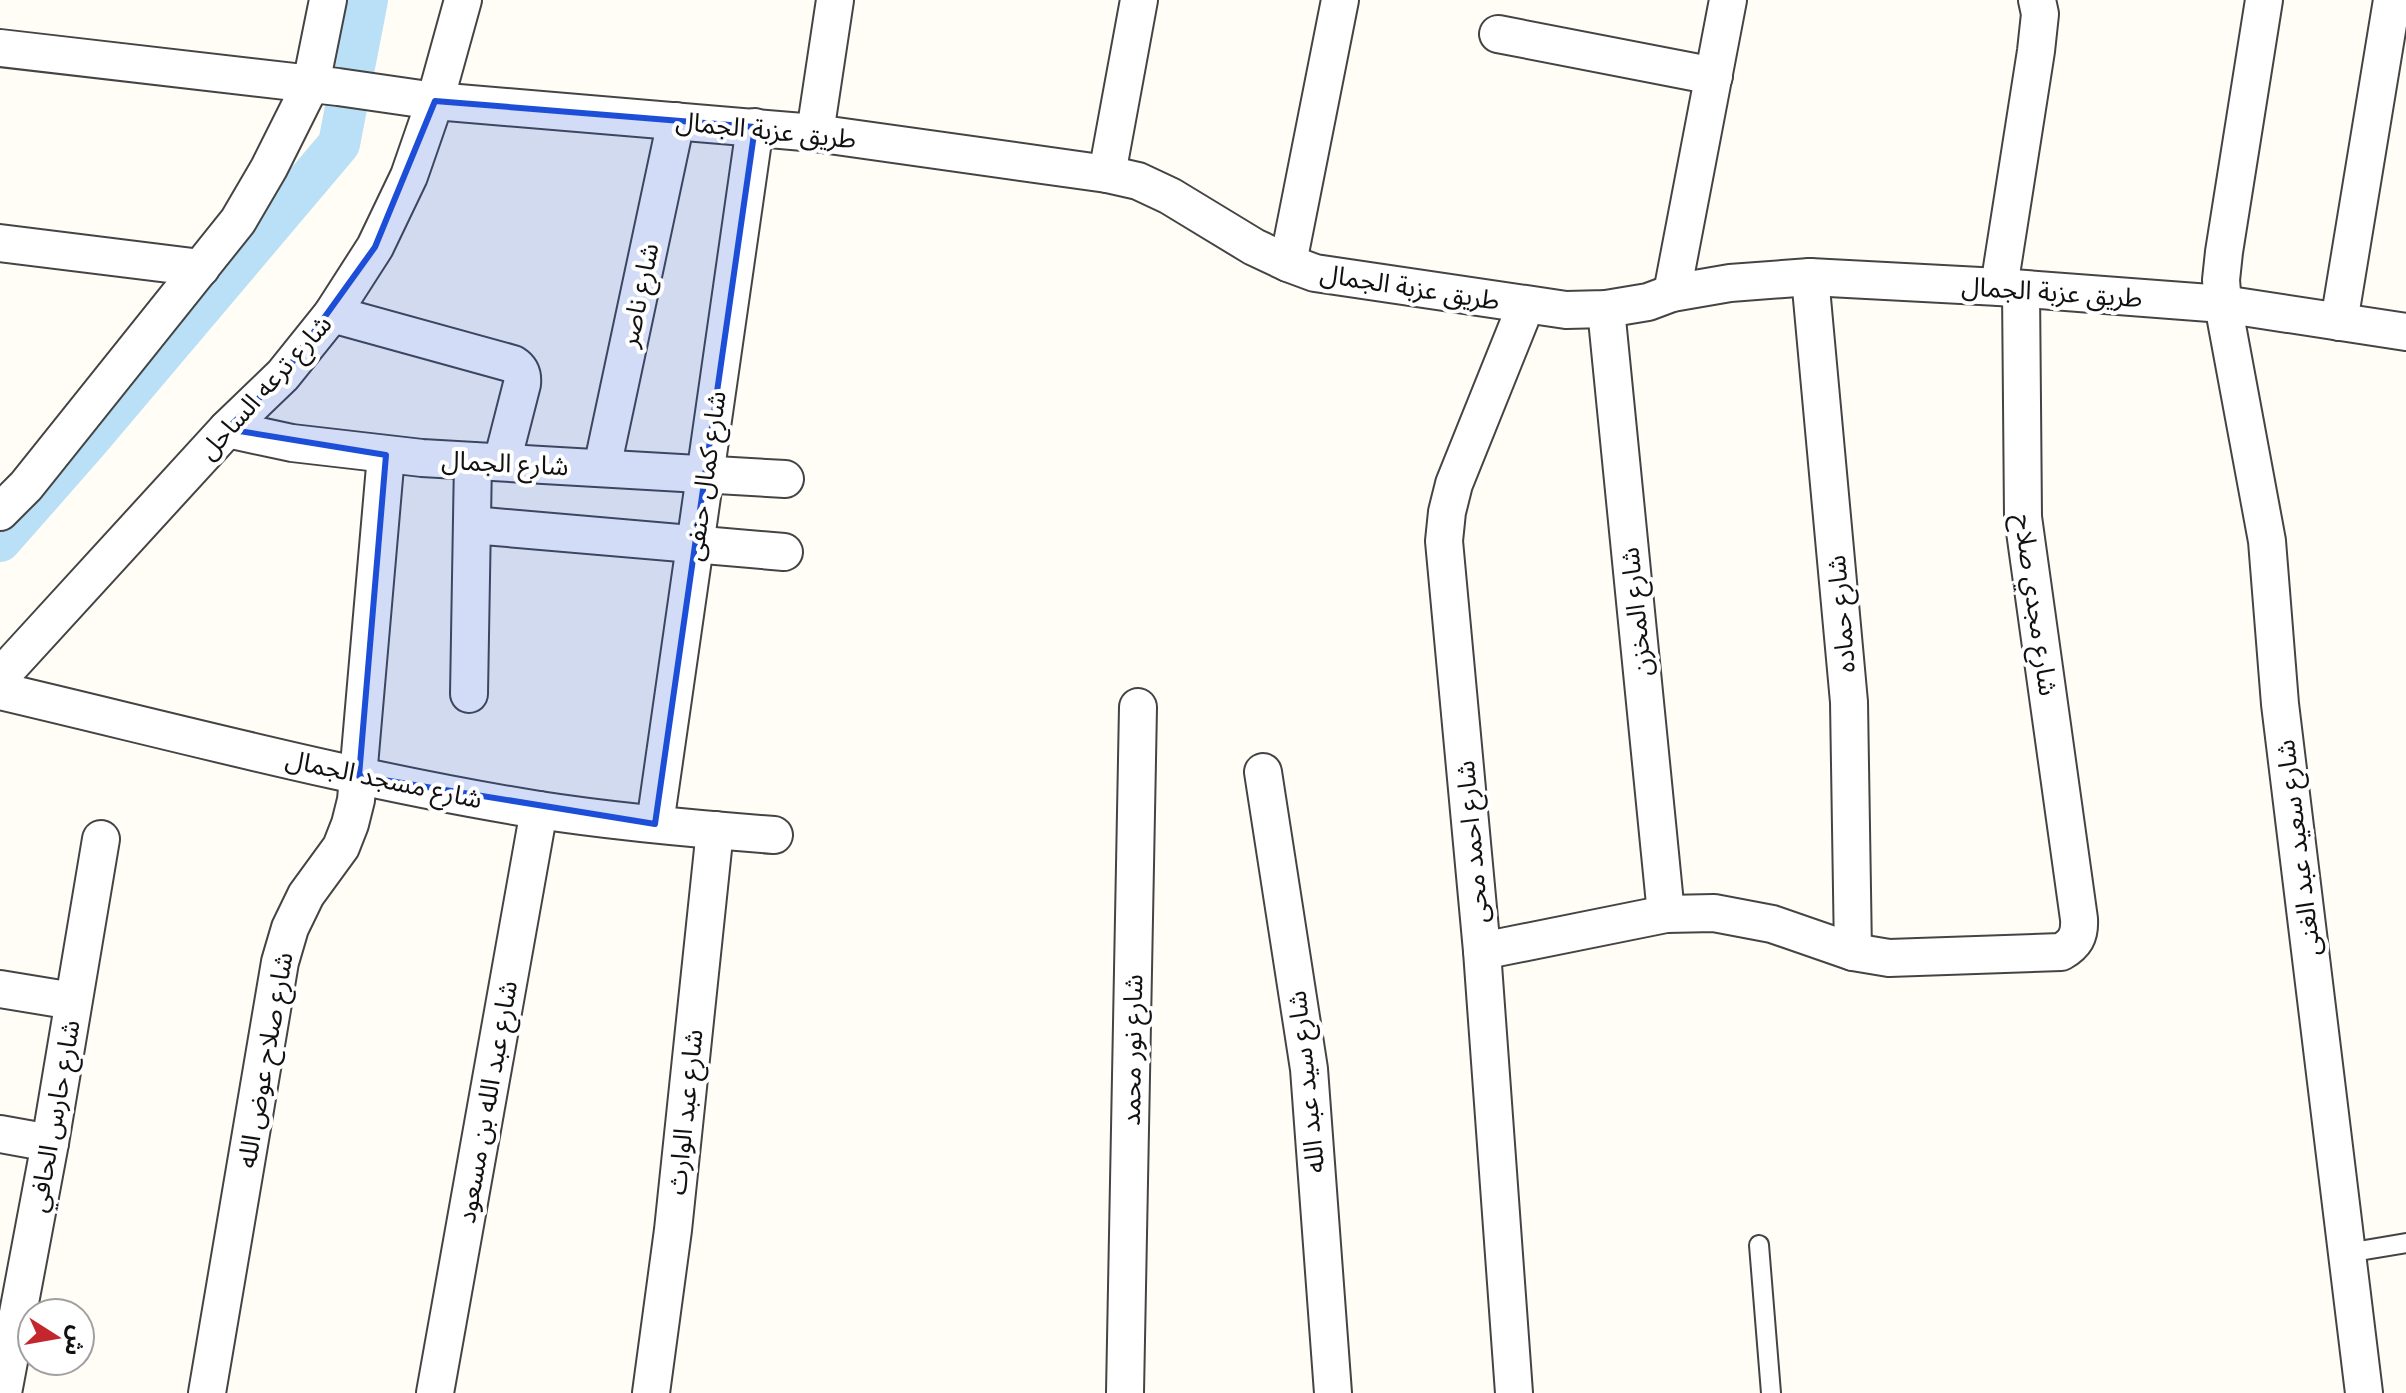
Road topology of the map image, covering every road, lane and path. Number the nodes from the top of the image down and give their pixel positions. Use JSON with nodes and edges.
{"nodes":[{"id":1,"x":328,"y":0,"type":"edge"},
{"id":2,"x":463,"y":0,"type":"edge"},
{"id":3,"x":835,"y":0,"type":"edge"},
{"id":4,"x":1139,"y":0,"type":"edge"},
{"id":5,"x":1340,"y":0,"type":"edge"},
{"id":6,"x":1728,"y":0,"type":"edge"},
{"id":7,"x":2037,"y":0,"type":"edge"},
{"id":8,"x":2264,"y":0,"type":"edge"},
{"id":9,"x":2392,"y":0,"type":"edge"},
{"id":10,"x":1498,"y":34,"type":"dead end"},
{"id":11,"x":0,"y":48,"type":"edge"},
{"id":12,"x":1714,"y":76,"type":"junction"},
{"id":13,"x":325,"y":85,"type":"junction"},
{"id":14,"x":426,"y":100,"type":"junction"},
{"id":15,"x":676,"y":121,"type":"junction"},
{"id":16,"x":755,"y":127,"type":"junction"},
{"id":17,"x":815,"y":133,"type":"junction"},
{"id":18,"x":1107,"y":174,"type":"junction"},
{"id":19,"x":0,"y":243,"type":"edge"},
{"id":20,"x":1288,"y":263,"type":"junction"},
{"id":21,"x":201,"y":268,"type":"junction"},
{"id":22,"x":1810,"y":277,"type":"junction"},
{"id":23,"x":2010,"y":288,"type":"junction"},
{"id":24,"x":1672,"y":293,"type":"junction"},
{"id":25,"x":2223,"y":304,"type":"junction"},
{"id":26,"x":1526,"y":305,"type":"junction"},
{"id":27,"x":1606,"y":309,"type":"junction"},
{"id":28,"x":332,"y":314,"type":"junction"},
{"id":29,"x":2339,"y":322,"type":"junction"},
{"id":30,"x":2406,"y":332,"type":"edge"},
{"id":31,"x":227,"y":429,"type":"junction"},
{"id":32,"x":386,"y":455,"type":"junction"},
{"id":33,"x":487,"y":462,"type":"junction"},
{"id":34,"x":602,"y":468,"type":"junction"},
{"id":35,"x":706,"y":474,"type":"junction"},
{"id":36,"x":785,"y":479,"type":"dead end"},
{"id":37,"x":0,"y":512,"type":"edge"},
{"id":38,"x":472,"y":525,"type":"junction"},
{"id":39,"x":695,"y":544,"type":"junction"},
{"id":40,"x":784,"y":552,"type":"dead end"},
{"id":41,"x":0,"y":677,"type":"edge"},
{"id":42,"x":0,"y":691,"type":"edge"},
{"id":43,"x":469,"y":694,"type":"dead end"},
{"id":44,"x":1138,"y":707,"type":"dead end"},
{"id":45,"x":1263,"y":772,"type":"dead end"},
{"id":46,"x":359,"y":776,"type":"junction"},
{"id":47,"x":539,"y":810,"type":"junction"},
{"id":48,"x":655,"y":824,"type":"junction"},
{"id":49,"x":715,"y":830,"type":"junction"},
{"id":50,"x":774,"y":835,"type":"dead end"},
{"id":51,"x":101,"y":839,"type":"dead end"},
{"id":52,"x":1666,"y":914,"type":"junction"},
{"id":53,"x":1482,"y":951,"type":"junction"},
{"id":54,"x":1853,"y":952,"type":"junction"},
{"id":55,"x":0,"y":989,"type":"edge"},
{"id":56,"x":73,"y":1001,"type":"junction"},
{"id":57,"x":0,"y":1134,"type":"edge"},
{"id":58,"x":50,"y":1143,"type":"junction"},
{"id":59,"x":2406,"y":1243,"type":"edge"},
{"id":60,"x":1759,"y":1245,"type":"dead end"},
{"id":61,"x":2347,"y":1253,"type":"junction"},
{"id":62,"x":12,"y":1282,"type":"edge"},
{"id":63,"x":3,"y":1393,"type":"edge"},
{"id":64,"x":207,"y":1393,"type":"edge"},
{"id":65,"x":435,"y":1393,"type":"edge"},
{"id":66,"x":651,"y":1393,"type":"edge"},
{"id":67,"x":1125,"y":1393,"type":"edge"},
{"id":68,"x":1333,"y":1393,"type":"edge"},
{"id":69,"x":1514,"y":1393,"type":"edge"},
{"id":70,"x":1771,"y":1393,"type":"edge"},
{"id":71,"x":2364,"y":1393,"type":"edge"}],
"edges":[{"from":1,"to":13,"type":"street"},
{"from":2,"to":14,"type":"street","name":"شارع ترعه الساحل"},
{"from":3,"to":17,"type":"street"},
{"from":4,"to":18,"type":"street"},
{"from":5,"to":20,"type":"street"},
{"from":6,"to":12,"type":"street"},
{"from":7,"to":23,"type":"street","name":"شارع مجدي صلاح"},
{"from":8,"to":25,"type":"street","name":"شارع سعيد عبد الغنى"},
{"from":9,"to":29,"type":"street"},
{"from":10,"to":12,"type":"street"},
{"from":11,"to":13,"type":"street","name":"طريق عزبة الجمال"},
{"from":12,"to":24,"type":"street"},
{"from":13,"to":14,"type":"street","name":"طريق عزبة الجمال"},
{"from":13,"to":21,"type":"street"},
{"from":14,"to":15,"type":"street","name":"طريق عزبة الجمال"},
{"from":14,"to":28,"type":"street","name":"شارع ترعه الساحل"},
{"from":15,"to":16,"type":"street","name":"طريق عزبة الجمال"},
{"from":15,"to":34,"type":"street","name":"شارع ناصر"},
{"from":16,"to":17,"type":"street","name":"طريق عزبة الجمال"},
{"from":16,"to":35,"type":"street","name":"شارع كمال حنفى"},
{"from":17,"to":18,"type":"street","name":"طريق عزبة الجمال"},
{"from":18,"to":20,"type":"street","name":"طريق عزبة الجمال"},
{"from":19,"to":21,"type":"street"},
{"from":20,"to":26,"type":"street","name":"طريق عزبة الجمال"},
{"from":21,"to":37,"type":"street"},
{"from":22,"to":23,"type":"street","name":"طريق عزبة الجمال"},
{"from":22,"to":24,"type":"street","name":"طريق عزبة الجمال"},
{"from":22,"to":54,"type":"street","name":"شارع حماده"},
{"from":23,"to":25,"type":"street","name":"طريق عزبة الجمال"},
{"from":23,"to":54,"type":"street","name":"شارع مجدي صلاح"},
{"from":24,"to":27,"type":"street","name":"طريق عزبة الجمال"},
{"from":25,"to":29,"type":"street","name":"طريق عزبة الجمال"},
{"from":25,"to":61,"type":"street","name":"شارع سعيد عبد الغنى"},
{"from":26,"to":27,"type":"street","name":"طريق عزبة الجمال"},
{"from":26,"to":53,"type":"street","name":"شارع احمد محى"},
{"from":27,"to":52,"type":"street","name":"شارع المخزن"},
{"from":28,"to":31,"type":"street","name":"شارع ترعه الساحل"},
{"from":28,"to":33,"type":"street"},
{"from":29,"to":30,"type":"street","name":"طريق عزبة الجمال"},
{"from":31,"to":32,"type":"street","name":"شارع الجمال"},
{"from":31,"to":41,"type":"street","name":"شارع ترعه الساحل"},
{"from":32,"to":33,"type":"street","name":"شارع الجمال"},
{"from":32,"to":46,"type":"street","name":"شارع صلاح عوض الله"},
{"from":33,"to":34,"type":"street","name":"شارع الجمال"},
{"from":33,"to":38,"type":"street"},
{"from":34,"to":35,"type":"street","name":"شارع الجمال"},
{"from":35,"to":36,"type":"street","name":"شارع الجمال"},
{"from":35,"to":39,"type":"street","name":"شارع كمال حنفى"},
{"from":38,"to":39,"type":"street"},
{"from":38,"to":43,"type":"street"},
{"from":39,"to":40,"type":"street"},
{"from":39,"to":48,"type":"street","name":"شارع كمال حنفى"},
{"from":42,"to":46,"type":"street","name":"شارع مسجد الجمال"},
{"from":44,"to":67,"type":"street","name":"شارع نور محمد"},
{"from":45,"to":68,"type":"street","name":"شارع سيد عبد الله"},
{"from":46,"to":47,"type":"street","name":"شارع مسجد الجمال"},
{"from":46,"to":64,"type":"street","name":"شارع صلاح عوض الله"},
{"from":47,"to":48,"type":"street","name":"شارع مسجد الجمال"},
{"from":47,"to":65,"type":"street","name":"شارع عبد الله بن مسعود"},
{"from":48,"to":49,"type":"street","name":"شارع مسجد الجمال"},
{"from":49,"to":50,"type":"street","name":"شارع مسجد الجمال"},
{"from":49,"to":66,"type":"street","name":"شارع عبد الوارث"},
{"from":51,"to":56,"type":"street","name":"شارع حارس الحافي"},
{"from":52,"to":53,"type":"street"},
{"from":52,"to":54,"type":"street"},
{"from":53,"to":69,"type":"street","name":"شارع احمد محى"},
{"from":55,"to":56,"type":"street"},
{"from":56,"to":58,"type":"street","name":"شارع حارس الحافي"},
{"from":57,"to":58,"type":"street"},
{"from":58,"to":62,"type":"street","name":"شارع حارس الحافي"},
{"from":59,"to":61,"type":"lane"},
{"from":60,"to":70,"type":"lane"},
{"from":61,"to":71,"type":"street","name":"شارع سعيد عبد الغنى"},
{"from":62,"to":63,"type":"street","name":"شارع حارس الحافي"}]}
